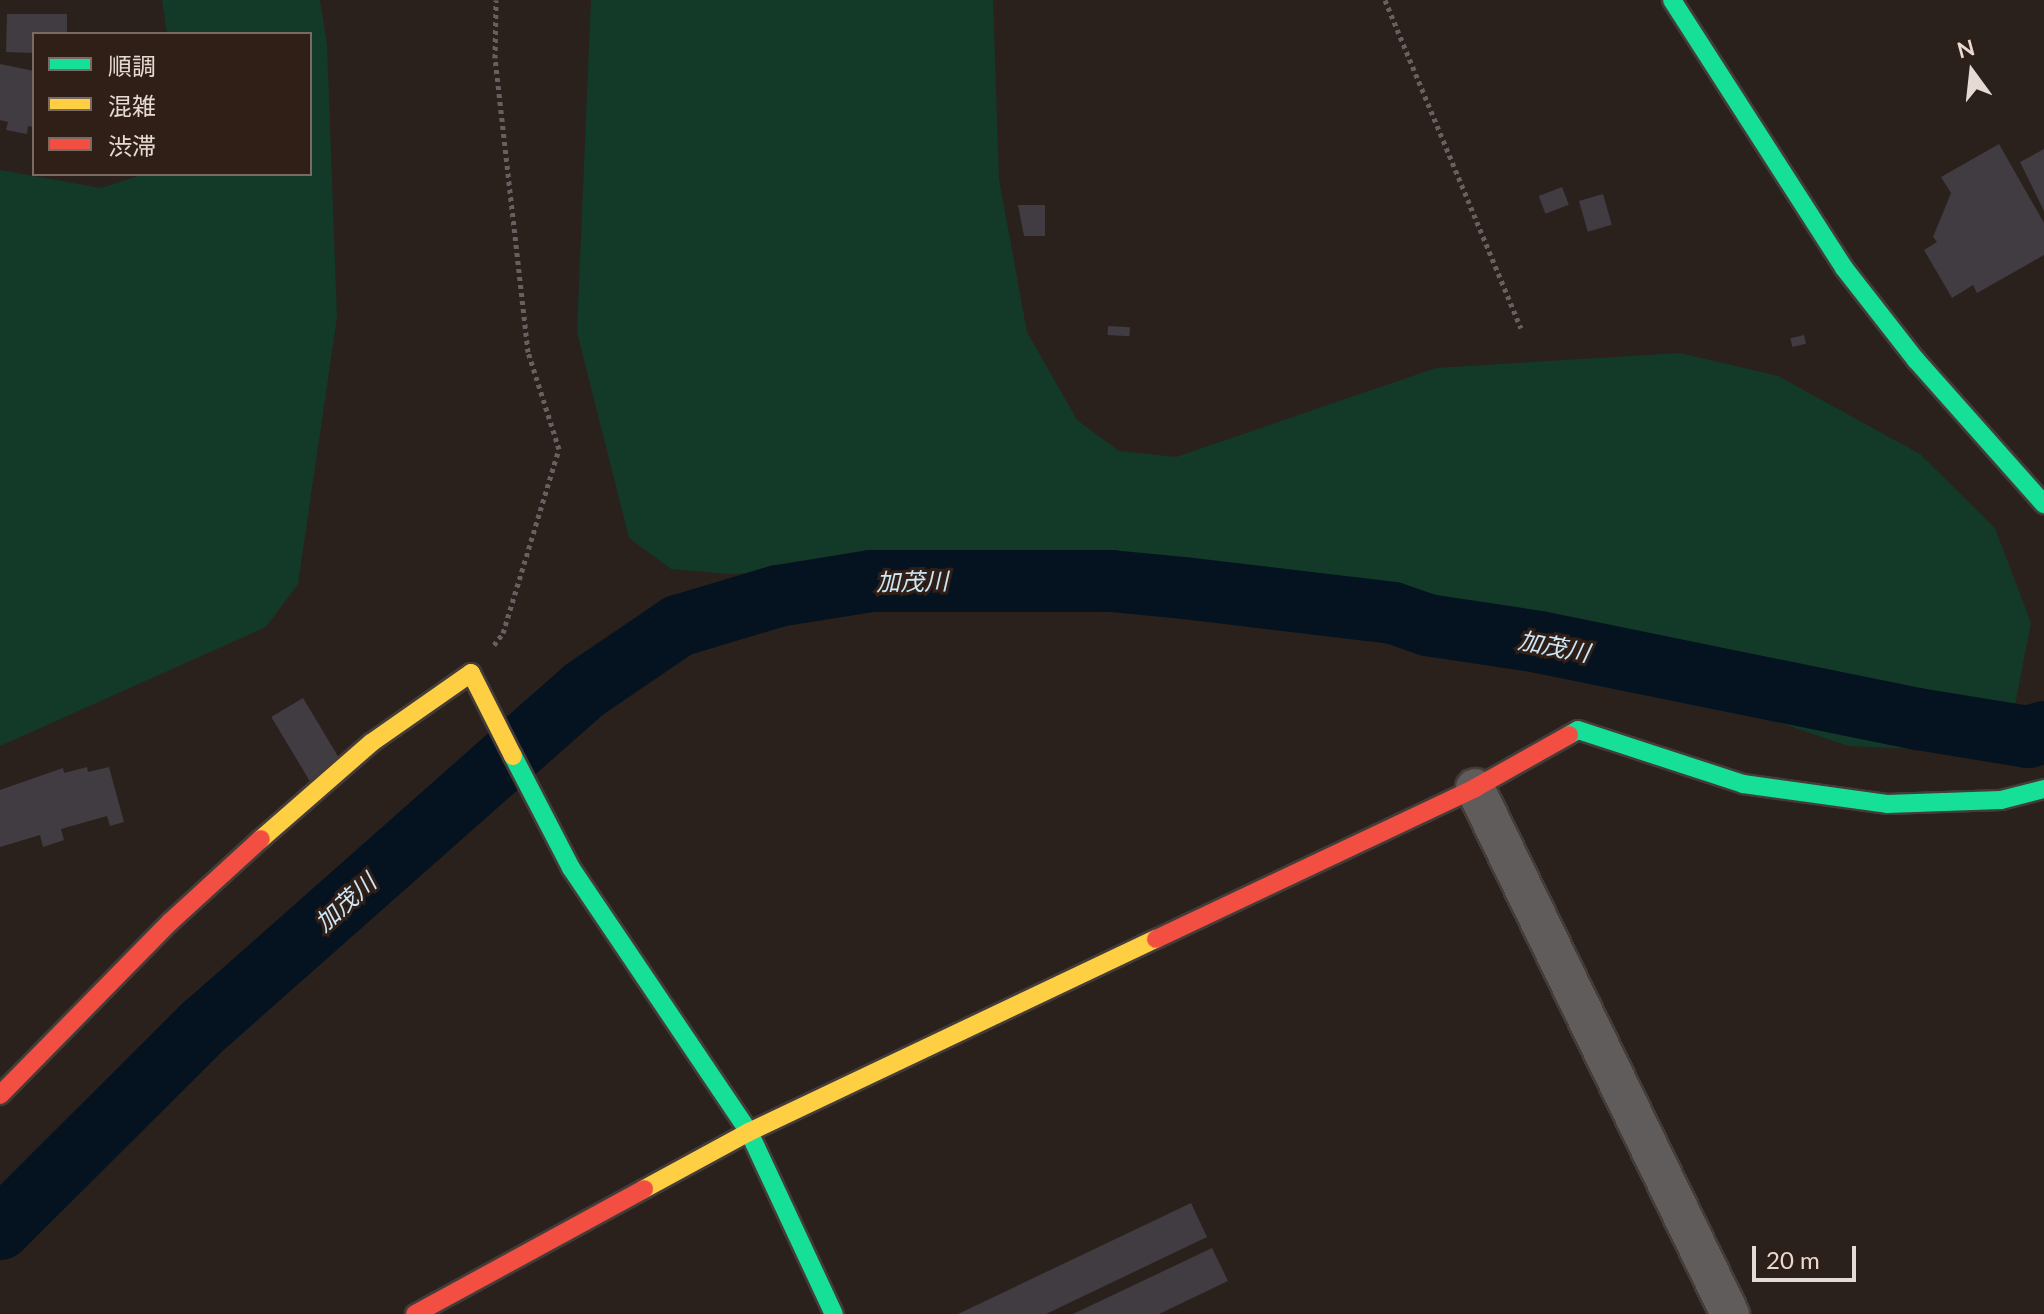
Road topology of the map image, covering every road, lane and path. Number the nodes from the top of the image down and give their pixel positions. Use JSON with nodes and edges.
{"nodes":[{"id":1,"x":496,"y":0,"type":"edge"},
{"id":2,"x":1385,"y":0,"type":"edge"},
{"id":3,"x":1672,"y":0,"type":"edge"},
{"id":4,"x":1521,"y":328,"type":"dead end"},
{"id":5,"x":2044,"y":504,"type":"edge"},
{"id":6,"x":471,"y":674,"type":"junction"},
{"id":7,"x":1475,"y":788,"type":"junction"},
{"id":8,"x":2044,"y":789,"type":"edge"},
{"id":9,"x":0,"y":1095,"type":"edge"},
{"id":10,"x":749,"y":1132,"type":"junction"},
{"id":11,"x":415,"y":1314,"type":"edge"},
{"id":12,"x":834,"y":1314,"type":"edge"},
{"id":13,"x":1730,"y":1314,"type":"edge"}],
"edges":[{"from":1,"to":6,"type":"path"},
{"from":2,"to":4,"type":"path"},
{"from":3,"to":5,"type":"street"},
{"from":6,"to":9,"type":"street"},
{"from":6,"to":10,"type":"street"},
{"from":7,"to":8,"type":"street"},
{"from":7,"to":10,"type":"street"},
{"from":7,"to":13,"type":"street"},
{"from":10,"to":11,"type":"street"},
{"from":10,"to":12,"type":"street"}]}
